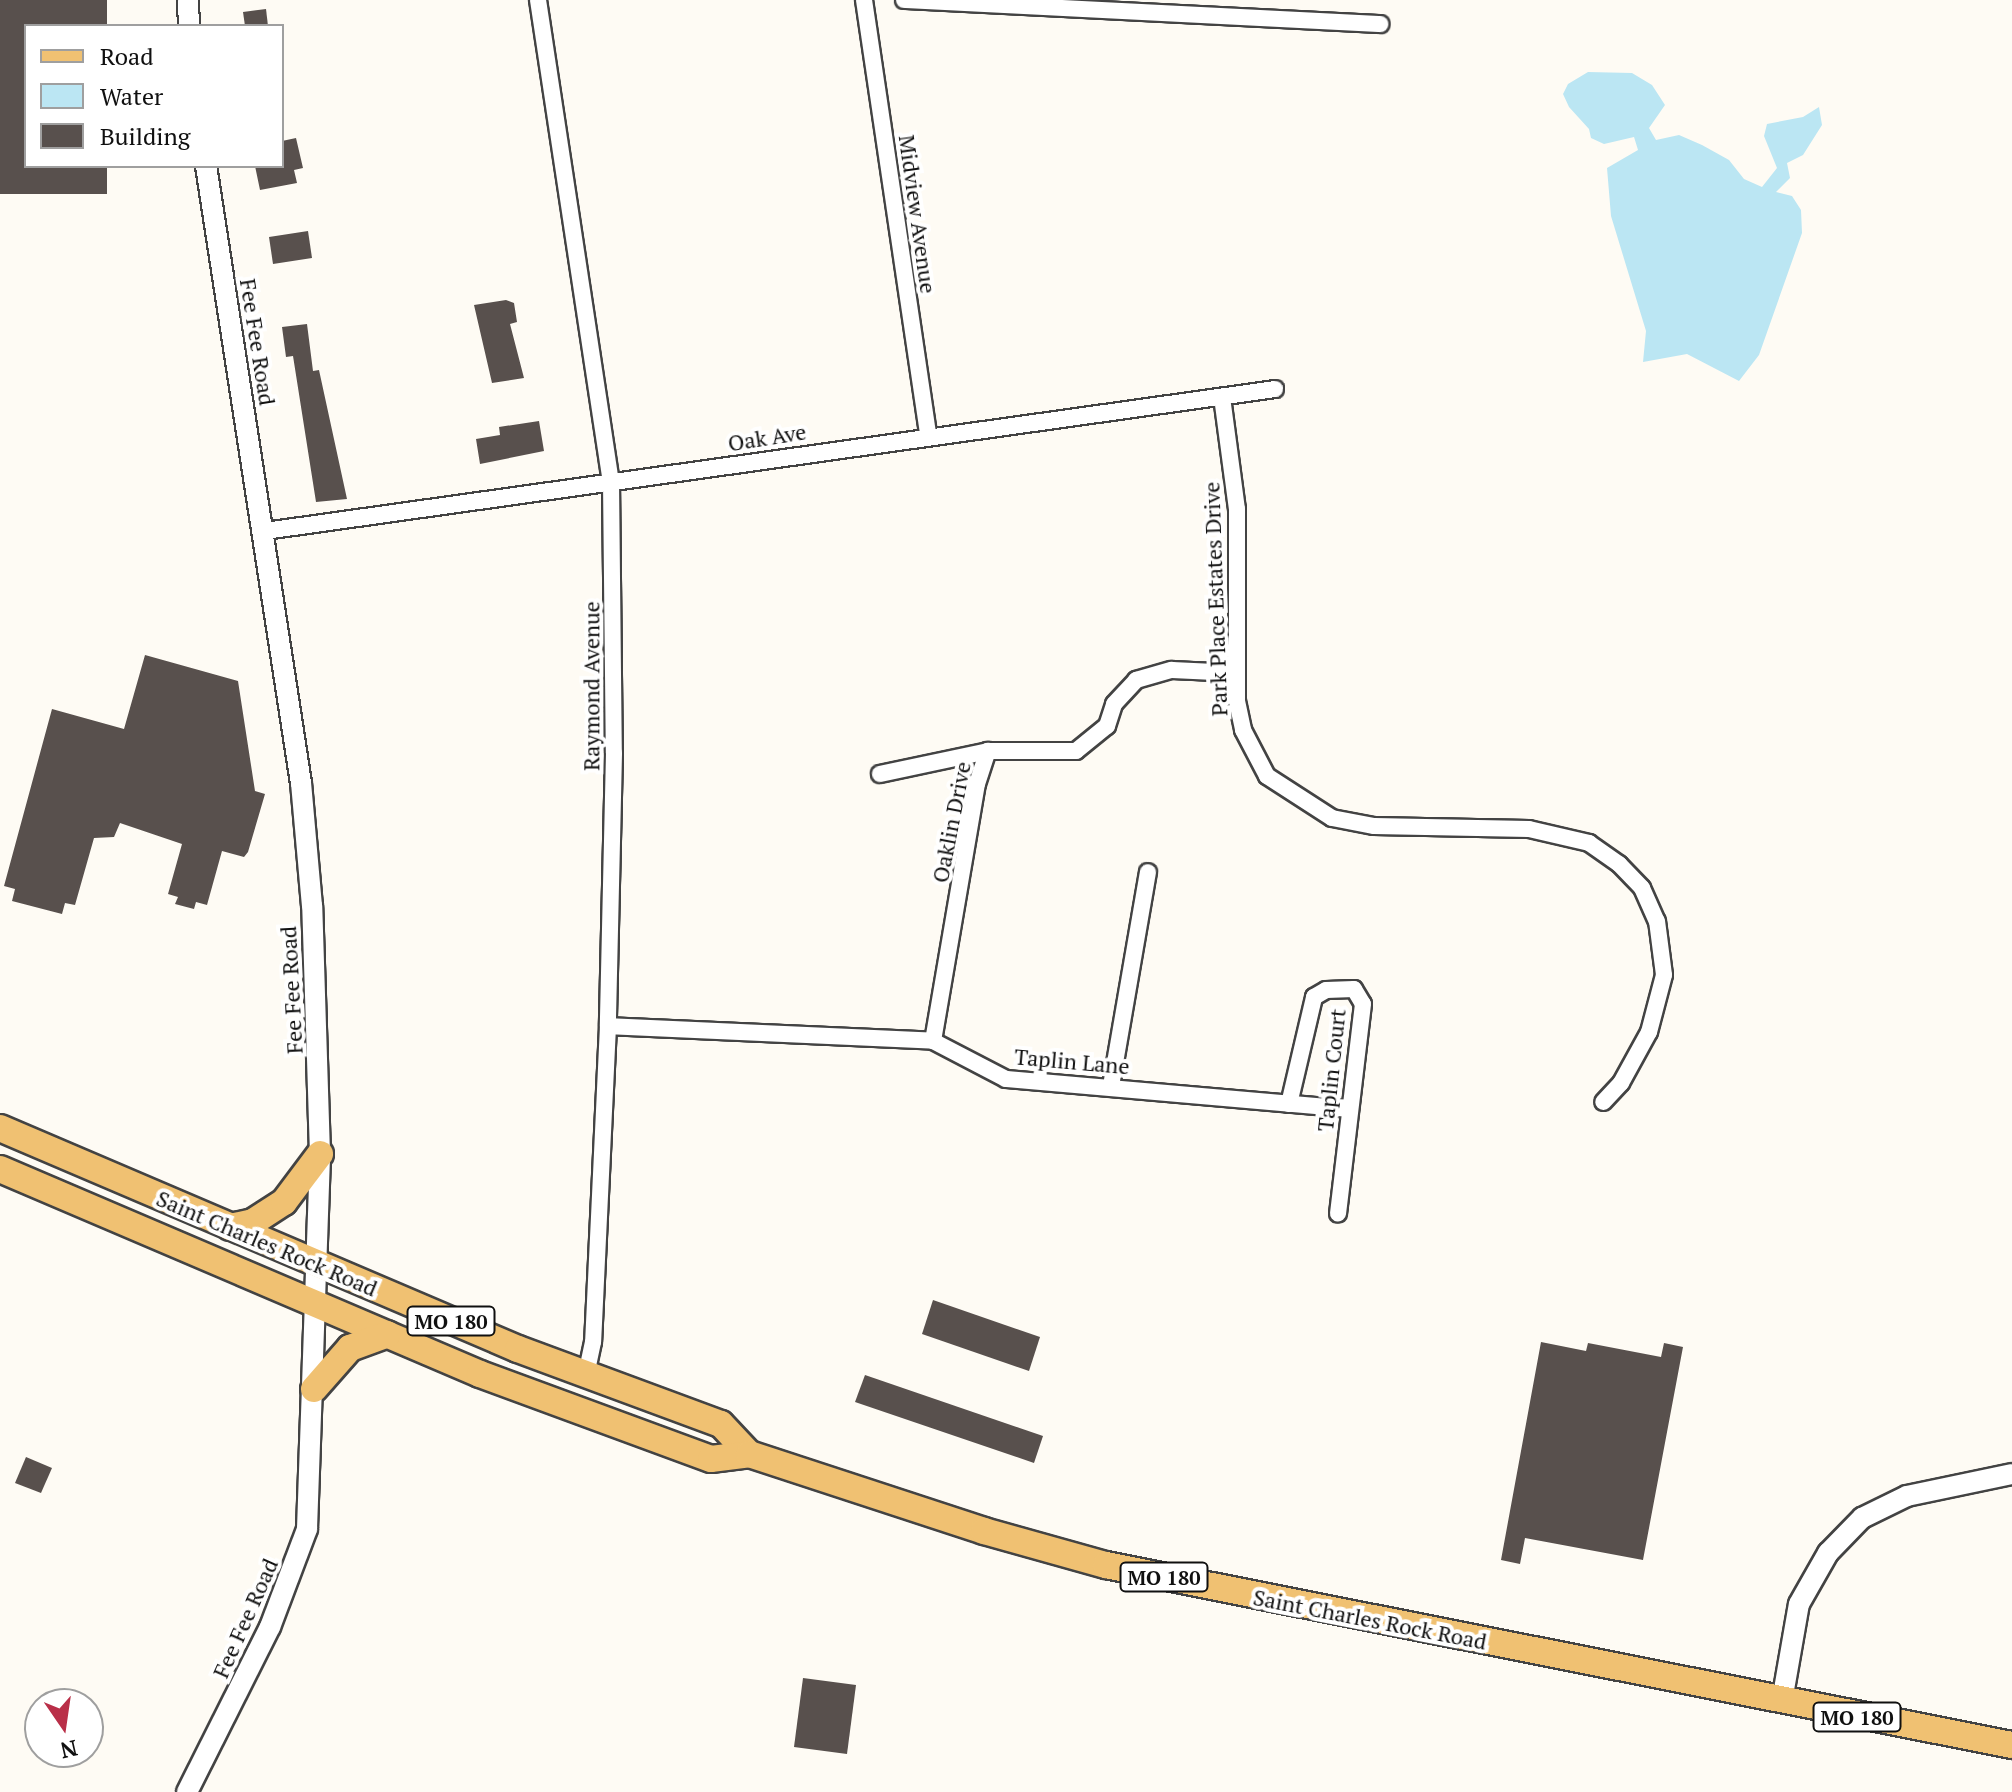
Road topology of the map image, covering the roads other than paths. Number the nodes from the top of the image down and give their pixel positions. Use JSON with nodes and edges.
{"nodes":[{"id":1,"x":188,"y":0,"type":"edge"},
{"id":2,"x":538,"y":0,"type":"edge"},
{"id":3,"x":864,"y":0,"type":"edge"},
{"id":4,"x":904,"y":0,"type":"edge"},
{"id":5,"x":1201,"y":6,"type":"edge"},
{"id":6,"x":189,"y":24,"type":"edge"},
{"id":7,"x":1380,"y":24,"type":"dead end"},
{"id":8,"x":206,"y":168,"type":"edge"},
{"id":9,"x":1275,"y":389,"type":"dead end"},
{"id":10,"x":1222,"y":397,"type":"junction"},
{"id":11,"x":928,"y":435,"type":"junction"},
{"id":12,"x":611,"y":482,"type":"junction"},
{"id":13,"x":265,"y":531,"type":"junction"},
{"id":14,"x":1236,"y":673,"type":"junction"},
{"id":15,"x":988,"y":751,"type":"junction"},
{"id":16,"x":880,"y":774,"type":"dead end"},
{"id":17,"x":1148,"y":872,"type":"dead end"},
{"id":18,"x":608,"y":1026,"type":"junction"},
{"id":19,"x":933,"y":1041,"type":"junction"},
{"id":20,"x":1111,"y":1086,"type":"junction"},
{"id":21,"x":1603,"y":1102,"type":"dead end"},
{"id":22,"x":1289,"y":1104,"type":"junction"},
{"id":23,"x":1348,"y":1109,"type":"junction"},
{"id":24,"x":0,"y":1128,"type":"edge"},
{"id":25,"x":320,"y":1154,"type":"junction"},
{"id":26,"x":0,"y":1169,"type":"edge"},
{"id":27,"x":1338,"y":1214,"type":"dead end"},
{"id":28,"x":230,"y":1227,"type":"junction"},
{"id":29,"x":317,"y":1264,"type":"junction"},
{"id":30,"x":315,"y":1303,"type":"junction"},
{"id":31,"x":388,"y":1334,"type":"junction"},
{"id":32,"x":586,"y":1376,"type":"junction"},
{"id":33,"x":314,"y":1389,"type":"junction"},
{"id":34,"x":749,"y":1454,"type":"junction"},
{"id":35,"x":2012,"y":1474,"type":"edge"},
{"id":36,"x":1782,"y":1701,"type":"junction"},
{"id":37,"x":2009,"y":1747,"type":"edge"},
{"id":38,"x":187,"y":1792,"type":"edge"}],
"edges":[{"from":1,"to":6,"type":"street"},
{"from":2,"to":12,"type":"street","name":"Raymond Avenue"},
{"from":3,"to":11,"type":"street","name":"Midview Avenue"},
{"from":4,"to":5,"type":"street"},
{"from":5,"to":7,"type":"street"},
{"from":8,"to":13,"type":"street","name":"Fee Fee Road"},
{"from":9,"to":10,"type":"street","name":"Oak Ave"},
{"from":10,"to":11,"type":"street","name":"Oak Ave"},
{"from":10,"to":14,"type":"street","name":"Park Place Estates Drive"},
{"from":11,"to":12,"type":"street","name":"Oak Ave"},
{"from":12,"to":13,"type":"street","name":"Oak Ave"},
{"from":12,"to":18,"type":"street","name":"Raymond Avenue"},
{"from":13,"to":25,"type":"street","name":"Fee Fee Road"},
{"from":14,"to":15,"type":"street","name":"Oaklin Drive"},
{"from":14,"to":21,"type":"street","name":"Park Place Estates Drive"},
{"from":15,"to":16,"type":"street"},
{"from":15,"to":19,"type":"street","name":"Oaklin Drive"},
{"from":17,"to":20,"type":"street"},
{"from":18,"to":19,"type":"street","name":"Taplin Lane"},
{"from":18,"to":32,"type":"street","name":"Raymond Avenue"},
{"from":19,"to":20,"type":"street","name":"Taplin Lane"},
{"from":20,"to":22,"type":"street","name":"Taplin Lane"},
{"from":22,"to":23,"type":"street","name":"Taplin Lane"},
{"from":22,"to":23,"type":"street","name":"Taplin Court"},
{"from":23,"to":27,"type":"street","name":"Taplin Court"},
{"from":24,"to":28,"type":"main road","name":"Saint Charles Rock Road","number":"MO 180"},
{"from":25,"to":28,"type":"main road"},
{"from":25,"to":29,"type":"street","name":"Fee Fee Road"},
{"from":26,"to":30,"type":"main road","name":"Saint Charles Rock Road","number":"MO 180"},
{"from":28,"to":29,"type":"main road","name":"Saint Charles Rock Road","number":"MO 180"},
{"from":29,"to":30,"type":"street","name":"Fee Fee Road"},
{"from":29,"to":32,"type":"main road","name":"Saint Charles Rock Road","number":"MO 180"},
{"from":30,"to":31,"type":"main road","name":"Saint Charles Rock Road","number":"MO 180"},
{"from":30,"to":33,"type":"street","name":"Fee Fee Road"},
{"from":31,"to":33,"type":"main road"},
{"from":31,"to":34,"type":"main road","name":"Saint Charles Rock Road","number":"MO 180"},
{"from":32,"to":34,"type":"main road","name":"Saint Charles Rock Road","number":"MO 180"},
{"from":33,"to":38,"type":"street","name":"Fee Fee Road"},
{"from":34,"to":36,"type":"main road","name":"Saint Charles Rock Road","number":"MO 180"},
{"from":35,"to":36,"type":"street"},
{"from":36,"to":37,"type":"main road","name":"Saint Charles Rock Road","number":"MO 180"}]}
